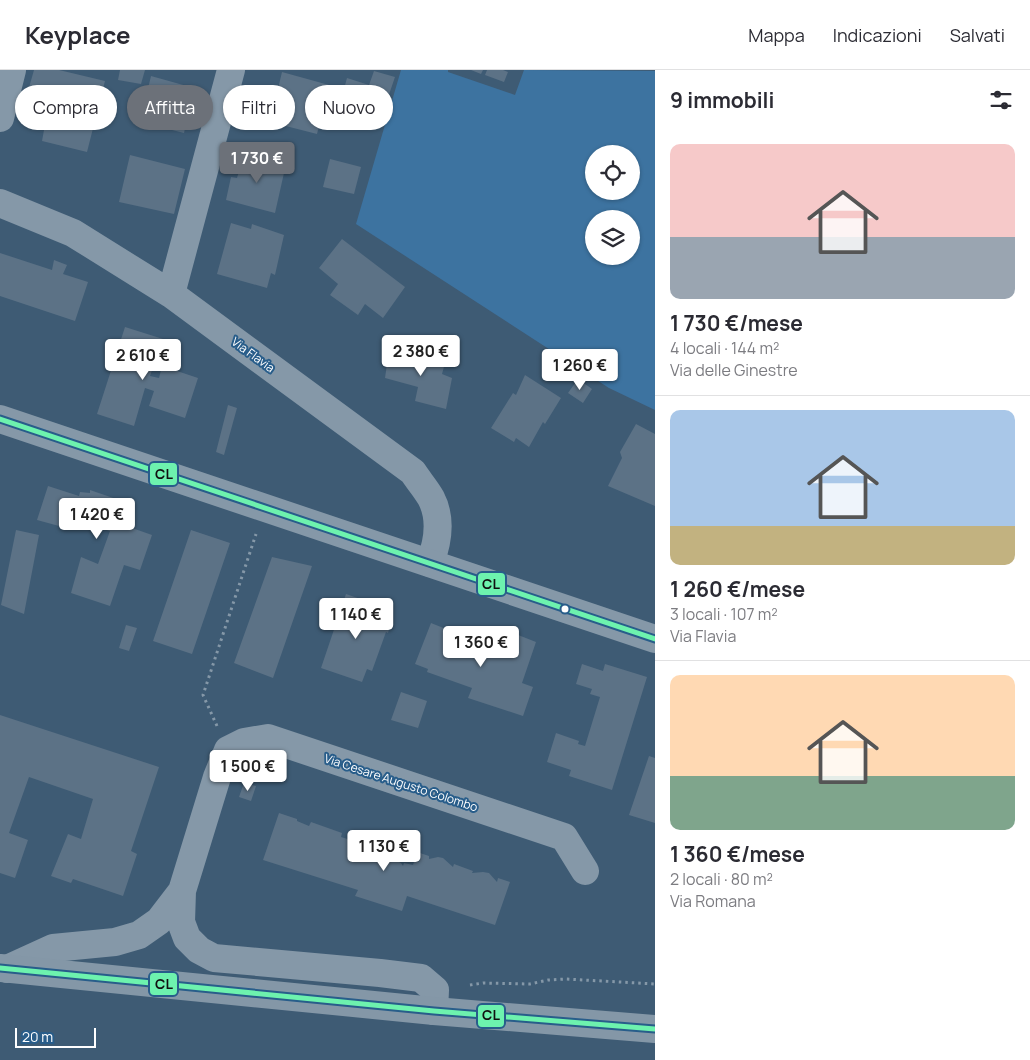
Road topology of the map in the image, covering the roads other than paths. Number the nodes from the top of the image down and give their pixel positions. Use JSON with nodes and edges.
{"nodes":[{"id":1,"x":12,"y":70,"type":"edge"},
{"id":2,"x":231,"y":70,"type":"edge"},
{"id":3,"x":0,"y":118,"type":"edge"},
{"id":4,"x":0,"y":203,"type":"edge"},
{"id":5,"x":170,"y":294,"type":"junction"},
{"id":6,"x":0,"y":419,"type":"edge"},
{"id":7,"x":430,"y":563,"type":"junction"},
{"id":8,"x":655,"y":639,"type":"edge"},
{"id":9,"x":586,"y":871,"type":"dead end"},
{"id":10,"x":182,"y":891,"type":"junction"},
{"id":11,"x":3,"y":969,"type":"edge"},
{"id":12,"x":434,"y":1000,"type":"junction"},
{"id":13,"x":655,"y":1029,"type":"edge"}],
"edges":[{"from":1,"to":3,"type":"street"},
{"from":2,"to":5,"type":"street"},
{"from":4,"to":5,"type":"street","name":"Via Flavia"},
{"from":5,"to":7,"type":"street","name":"Via Flavia"},
{"from":6,"to":7,"type":"street"},
{"from":7,"to":8,"type":"street"},
{"from":9,"to":10,"type":"street","name":"Via Cesare Augusto Colombo"},
{"from":10,"to":11,"type":"street"},
{"from":10,"to":12,"type":"street"},
{"from":11,"to":12,"type":"main road"},
{"from":12,"to":13,"type":"main road"}]}
